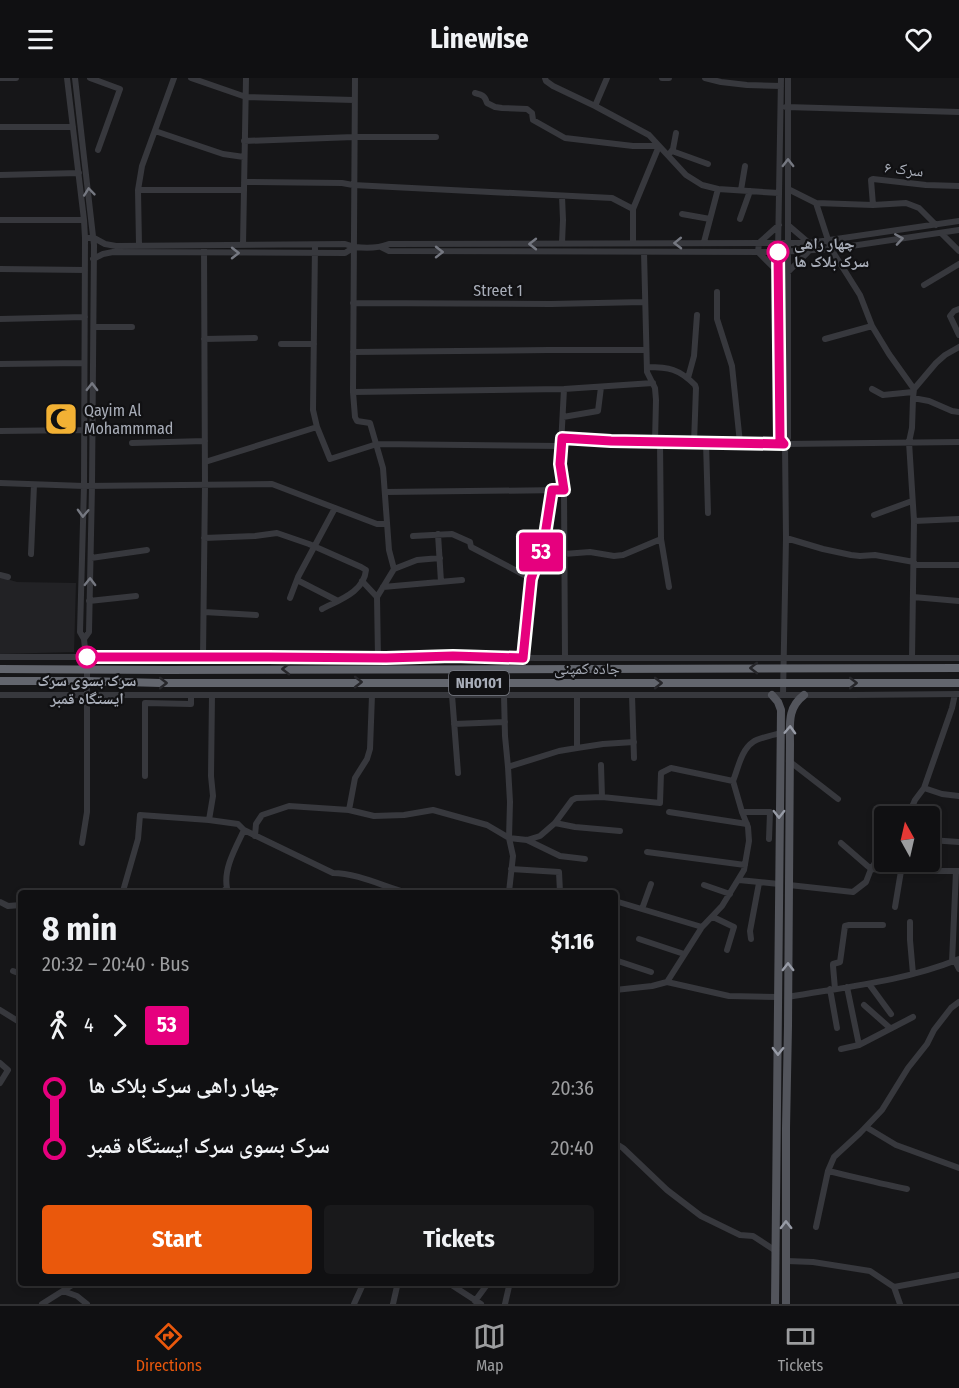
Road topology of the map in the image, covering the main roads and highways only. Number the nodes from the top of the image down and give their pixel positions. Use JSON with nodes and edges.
{"nodes":[{"id":1,"x":959,"y":668,"type":"edge"},
{"id":2,"x":0,"y":669,"type":"edge"},
{"id":3,"x":0,"y":681,"type":"edge"},
{"id":4,"x":918,"y":683,"type":"junction"},
{"id":5,"x":959,"y":683,"type":"edge"},
{"id":6,"x":918,"y":694,"type":"road end"},
{"id":7,"x":772,"y":695,"type":"road end"},
{"id":8,"x":804,"y":695,"type":"road end"},
{"id":9,"x":778,"y":1026,"type":"junction"},
{"id":10,"x":788,"y":1026,"type":"junction"},
{"id":11,"x":775,"y":1304,"type":"edge"},
{"id":12,"x":786,"y":1304,"type":"edge"}],
"edges":[{"from":1,"to":2,"type":"highway","name":"جاده کمپنی","number":"NH0101","one_way":true},
{"from":3,"to":4,"type":"highway","name":"جاده کمپنی","number":"NH0101","one_way":true},
{"from":4,"to":5,"type":"highway","name":"جاده کمپنی","number":"NH0101"},
{"from":4,"to":6,"type":"highway"},
{"from":7,"to":9,"type":"main road","one_way":true},
{"from":10,"to":8,"type":"main road","one_way":true},
{"from":9,"to":10,"type":"main road"},
{"from":9,"to":11,"type":"main road","one_way":true},
{"from":12,"to":10,"type":"main road","one_way":true}]}
